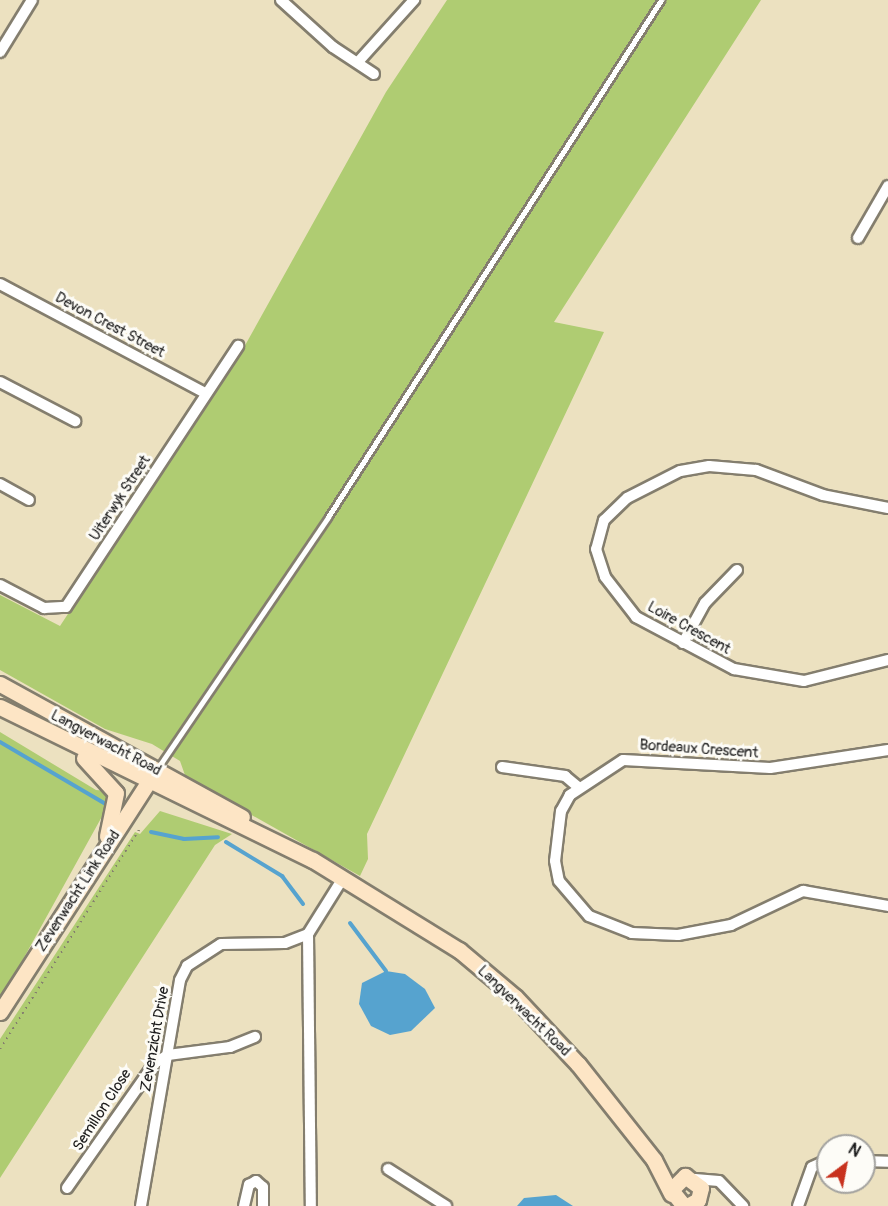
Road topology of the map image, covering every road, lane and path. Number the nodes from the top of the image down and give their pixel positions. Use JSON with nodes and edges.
{"nodes":[{"id":1,"x":32,"y":0,"type":"edge"},
{"id":2,"x":414,"y":0,"type":"edge"},
{"id":3,"x":661,"y":0,"type":"edge"},
{"id":4,"x":289,"y":2,"type":"edge"},
{"id":5,"x":0,"y":52,"type":"edge"},
{"id":6,"x":358,"y":62,"type":"junction"},
{"id":7,"x":374,"y":74,"type":"dead end"},
{"id":8,"x":888,"y":186,"type":"edge"},
{"id":9,"x":858,"y":238,"type":"dead end"},
{"id":10,"x":0,"y":284,"type":"edge"},
{"id":11,"x":238,"y":346,"type":"dead end"},
{"id":12,"x":0,"y":382,"type":"edge"},
{"id":13,"x":206,"y":393,"type":"junction"},
{"id":14,"x":75,"y":421,"type":"dead end"},
{"id":15,"x":0,"y":484,"type":"edge"},
{"id":16,"x":29,"y":500,"type":"dead end"},
{"id":17,"x":888,"y":508,"type":"edge"},
{"id":18,"x":737,"y":570,"type":"dead end"},
{"id":19,"x":0,"y":585,"type":"edge"},
{"id":20,"x":683,"y":643,"type":"junction"},
{"id":21,"x":888,"y":660,"type":"edge"},
{"id":22,"x":0,"y":684,"type":"edge"},
{"id":23,"x":0,"y":707,"type":"edge"},
{"id":24,"x":70,"y":746,"type":"junction"},
{"id":25,"x":888,"y":750,"type":"edge"},
{"id":26,"x":502,"y":766,"type":"dead end"},
{"id":27,"x":152,"y":777,"type":"junction"},
{"id":28,"x":578,"y":787,"type":"junction"},
{"id":29,"x":140,"y":828,"type":"dead end"},
{"id":30,"x":101,"y":853,"type":"junction"},
{"id":31,"x":343,"y":878,"type":"junction"},
{"id":32,"x":888,"y":906,"type":"edge"},
{"id":33,"x":308,"y":934,"type":"junction"},
{"id":34,"x":0,"y":1012,"type":"edge"},
{"id":35,"x":255,"y":1037,"type":"dead end"},
{"id":36,"x":0,"y":1049,"type":"edge"},
{"id":37,"x":168,"y":1055,"type":"junction"},
{"id":38,"x":654,"y":1160,"type":"junction"},
{"id":39,"x":816,"y":1165,"type":"edge"},
{"id":40,"x":388,"y":1169,"type":"dead end"},
{"id":41,"x":67,"y":1188,"type":"dead end"},
{"id":42,"x":697,"y":1190,"type":"edge"},
{"id":43,"x":671,"y":1194,"type":"junction"},
{"id":44,"x":141,"y":1206,"type":"edge"},
{"id":45,"x":244,"y":1206,"type":"edge"},
{"id":46,"x":263,"y":1206,"type":"edge"},
{"id":47,"x":311,"y":1206,"type":"edge"},
{"id":48,"x":446,"y":1206,"type":"edge"},
{"id":49,"x":686,"y":1206,"type":"edge"},
{"id":50,"x":743,"y":1206,"type":"edge"},
{"id":51,"x":798,"y":1206,"type":"edge"}],
"edges":[{"from":1,"to":5,"type":"street"},
{"from":2,"to":6,"type":"street"},
{"from":3,"to":27,"type":"lane"},
{"from":4,"to":6,"type":"street"},
{"from":6,"to":7,"type":"street"},
{"from":8,"to":9,"type":"street"},
{"from":10,"to":13,"type":"street","name":"Devon Crest Street"},
{"from":11,"to":13,"type":"street","name":"Uiterwyk Street"},
{"from":12,"to":14,"type":"street"},
{"from":13,"to":19,"type":"street","name":"Uiterwyk Street"},
{"from":15,"to":16,"type":"street"},
{"from":17,"to":20,"type":"street","name":"Loire Crescent"},
{"from":18,"to":20,"type":"street"},
{"from":20,"to":21,"type":"street","name":"Loire Crescent"},
{"from":22,"to":27,"type":"street","name":"Langverwacht Road"},
{"from":23,"to":24,"type":"street","name":"Langverwacht Road"},
{"from":24,"to":27,"type":"street","name":"Langverwacht Road"},
{"from":24,"to":30,"type":"street"},
{"from":25,"to":28,"type":"street","name":"Bordeaux Crescent"},
{"from":26,"to":28,"type":"street"},
{"from":27,"to":30,"type":"street","name":"Zevenwacht Link Road"},
{"from":27,"to":31,"type":"street","name":"Langverwacht Road"},
{"from":28,"to":32,"type":"street","name":"Bordeaux Crescent"},
{"from":29,"to":36,"type":"path"},
{"from":30,"to":34,"type":"street","name":"Zevenwacht Link Road"},
{"from":31,"to":33,"type":"street"},
{"from":31,"to":38,"type":"street","name":"Langverwacht Road"},
{"from":33,"to":37,"type":"street","name":"Zevenzicht Drive"},
{"from":33,"to":47,"type":"street"},
{"from":35,"to":37,"type":"street"},
{"from":37,"to":41,"type":"street","name":"Semillon Close"},
{"from":37,"to":44,"type":"street","name":"Zevenzicht Drive"},
{"from":38,"to":42,"type":"street","name":"Langverwacht Road"},
{"from":38,"to":43,"type":"street","name":"Langverwacht Road"},
{"from":39,"to":51,"type":"street"},
{"from":40,"to":48,"type":"street"},
{"from":42,"to":43,"type":"street"},
{"from":42,"to":49,"type":"street"},
{"from":42,"to":50,"type":"street"},
{"from":43,"to":49,"type":"street"},
{"from":45,"to":46,"type":"street"}]}
